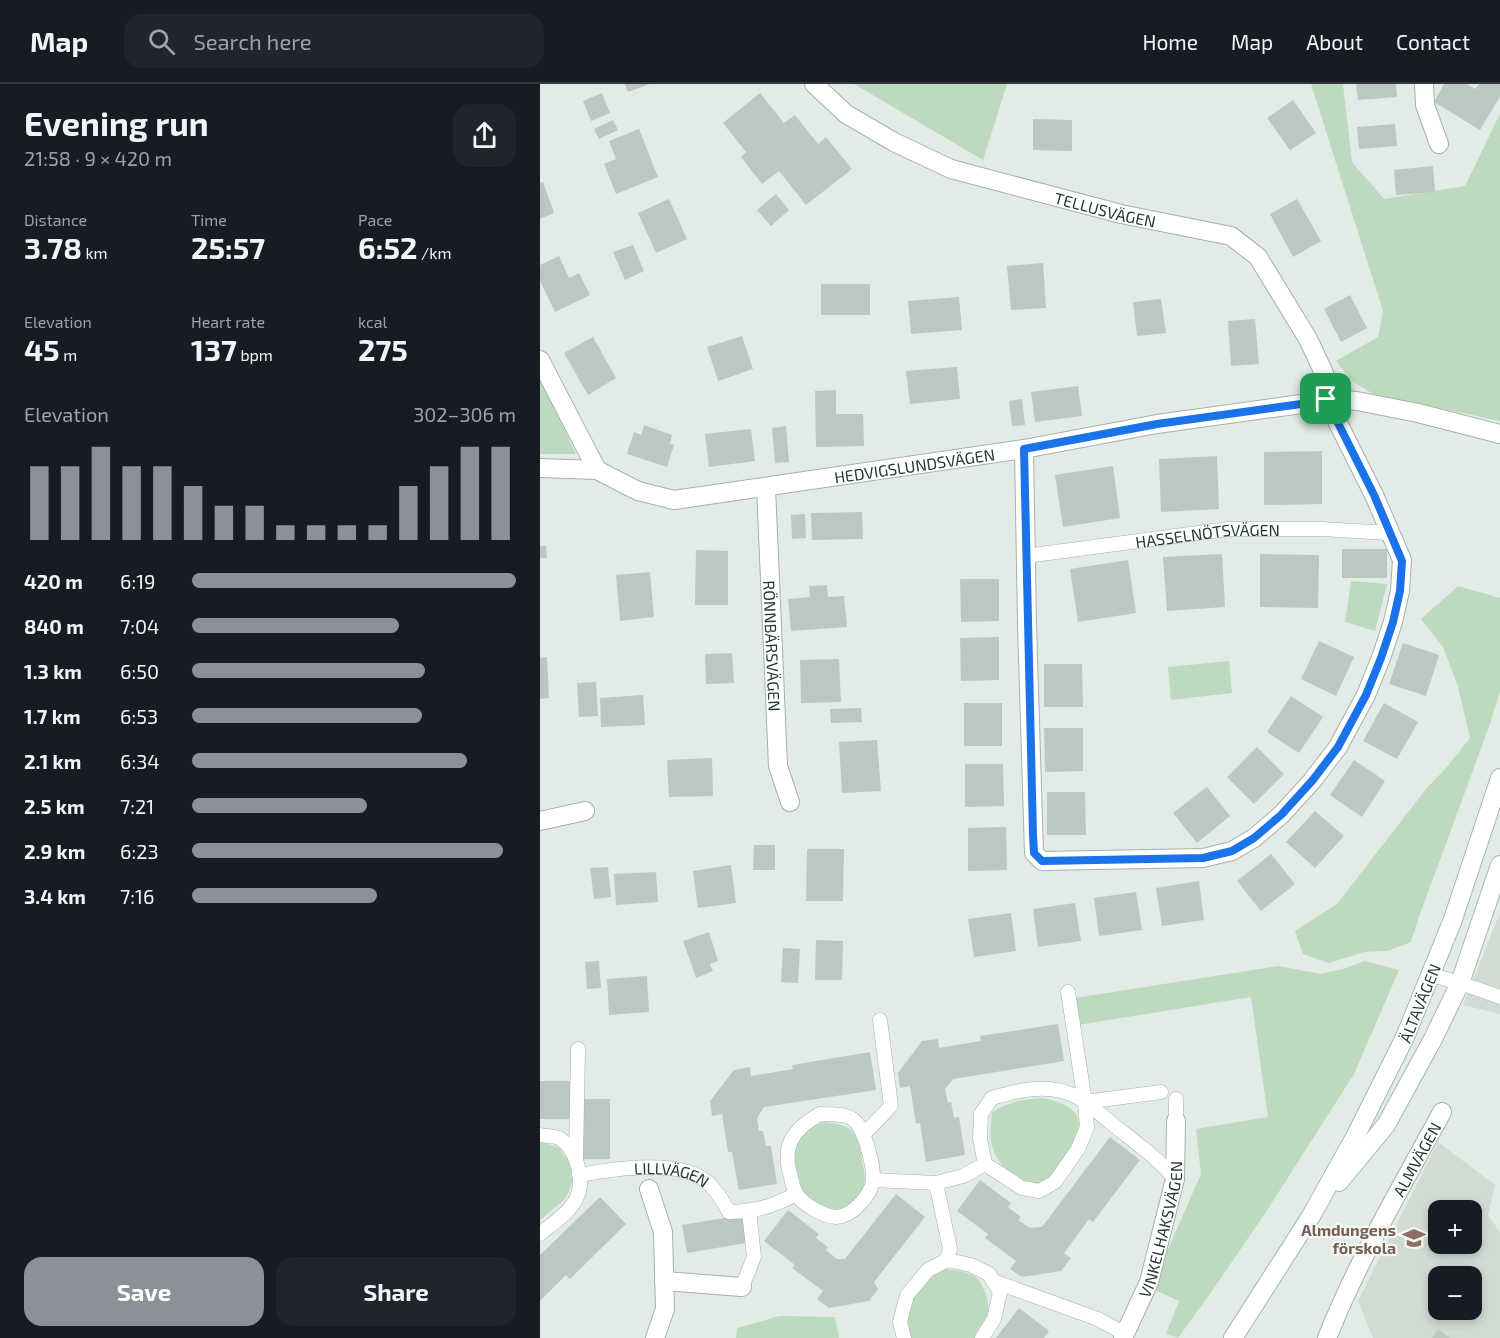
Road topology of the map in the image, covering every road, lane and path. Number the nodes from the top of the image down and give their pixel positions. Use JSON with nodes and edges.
{"nodes":[{"id":1,"x":814,"y":84,"type":"edge"},
{"id":2,"x":1424,"y":84,"type":"edge"},
{"id":3,"x":1438,"y":144,"type":"dead end"},
{"id":4,"x":540,"y":360,"type":"edge"},
{"id":5,"x":1326,"y":399,"type":"junction"},
{"id":6,"x":1500,"y":434,"type":"edge"},
{"id":7,"x":1024,"y":449,"type":"junction"},
{"id":8,"x":540,"y":468,"type":"edge"},
{"id":9,"x":597,"y":470,"type":"junction"},
{"id":10,"x":766,"y":487,"type":"junction"},
{"id":11,"x":1390,"y":532,"type":"junction"},
{"id":12,"x":1026,"y":556,"type":"junction"},
{"id":13,"x":1500,"y":778,"type":"edge"},
{"id":14,"x":790,"y":802,"type":"dead end"},
{"id":15,"x":585,"y":811,"type":"dead end"},
{"id":16,"x":540,"y":820,"type":"edge"},
{"id":17,"x":1500,"y":865,"type":"edge"},
{"id":18,"x":1432,"y":975,"type":"junction"},
{"id":19,"x":1460,"y":983,"type":"junction"},
{"id":20,"x":1068,"y":992,"type":"dead end"},
{"id":21,"x":1500,"y":997,"type":"edge"},
{"id":22,"x":880,"y":1020,"type":"dead end"},
{"id":23,"x":578,"y":1049,"type":"dead end"},
{"id":24,"x":1161,"y":1092,"type":"dead end"},
{"id":25,"x":1176,"y":1099,"type":"dead end"},
{"id":26,"x":1085,"y":1102,"type":"junction"},
{"id":27,"x":1442,"y":1112,"type":"dead end"},
{"id":28,"x":1176,"y":1121,"type":"joint"},
{"id":29,"x":864,"y":1134,"type":"junction"},
{"id":30,"x":540,"y":1135,"type":"edge"},
{"id":31,"x":576,"y":1156,"type":"junction"},
{"id":32,"x":985,"y":1164,"type":"junction"},
{"id":33,"x":1170,"y":1172,"type":"junction"},
{"id":34,"x":579,"y":1175,"type":"junction"},
{"id":35,"x":873,"y":1180,"type":"junction"},
{"id":36,"x":936,"y":1183,"type":"junction"},
{"id":37,"x":649,"y":1189,"type":"dead end"},
{"id":38,"x":796,"y":1194,"type":"junction"},
{"id":39,"x":749,"y":1211,"type":"junction"},
{"id":40,"x":1311,"y":1216,"type":"junction"},
{"id":41,"x":540,"y":1234,"type":"edge"},
{"id":42,"x":947,"y":1260,"type":"junction"},
{"id":43,"x":664,"y":1281,"type":"junction"},
{"id":44,"x":993,"y":1281,"type":"junction"},
{"id":45,"x":741,"y":1287,"type":"joint"},
{"id":46,"x":1124,"y":1336,"type":"edge"},
{"id":47,"x":656,"y":1338,"type":"edge"},
{"id":48,"x":904,"y":1338,"type":"edge"},
{"id":49,"x":982,"y":1338,"type":"edge"},
{"id":50,"x":1233,"y":1338,"type":"edge"},
{"id":51,"x":1327,"y":1338,"type":"edge"}],
"edges":[{"from":1,"to":5,"type":"street","name":"TELLUSVÄGEN"},
{"from":2,"to":3,"type":"street"},
{"from":4,"to":9,"type":"street"},
{"from":5,"to":6,"type":"street","name":"HEDVIGSLUNDSVÄGEN"},
{"from":5,"to":7,"type":"street","name":"HEDVIGSLUNDSVÄGEN"},
{"from":5,"to":11,"type":"street"},
{"from":7,"to":10,"type":"street","name":"HEDVIGSLUNDSVÄGEN"},
{"from":7,"to":12,"type":"street"},
{"from":8,"to":9,"type":"street"},
{"from":9,"to":10,"type":"street","name":"HEDVIGSLUNDSVÄGEN"},
{"from":10,"to":14,"type":"street","name":"RÖNNBÄRSVÄGEN"},
{"from":11,"to":12,"type":"lane","name":"HASSELNÖTSVÄGEN"},
{"from":11,"to":12,"type":"street"},
{"from":13,"to":18,"type":"street","name":"ÄLTAVÄGEN"},
{"from":15,"to":16,"type":"street"},
{"from":17,"to":19,"type":"street","name":"ÄLTAVÄGEN"},
{"from":18,"to":19,"type":"lane"},
{"from":18,"to":40,"type":"street","name":"ÄLTAVÄGEN"},
{"from":19,"to":21,"type":"lane"},
{"from":19,"to":40,"type":"street","name":"ÄLTAVÄGEN"},
{"from":20,"to":26,"type":"lane"},
{"from":22,"to":29,"type":"lane"},
{"from":23,"to":31,"type":"lane"},
{"from":24,"to":26,"type":"lane"},
{"from":25,"to":28,"type":"lane"},
{"from":26,"to":32,"type":"lane","name":"VINKELHAKSVÄGEN"},
{"from":26,"to":32,"type":"lane"},
{"from":26,"to":33,"type":"lane","name":"VINKELHAKSVÄGEN"},
{"from":27,"to":51,"type":"street","name":"ALMVÄGEN"},
{"from":28,"to":33,"type":"street","name":"VINKELHAKSVÄGEN"},
{"from":29,"to":35,"type":"lane"},
{"from":29,"to":38,"type":"lane"},
{"from":30,"to":31,"type":"lane"},
{"from":31,"to":34,"type":"lane"},
{"from":32,"to":36,"type":"lane"},
{"from":33,"to":46,"type":"street","name":"VINKELHAKSVÄGEN"},
{"from":34,"to":39,"type":"lane","name":"LILLVÄGEN"},
{"from":34,"to":41,"type":"lane"},
{"from":35,"to":36,"type":"lane"},
{"from":35,"to":38,"type":"lane"},
{"from":36,"to":42,"type":"lane"},
{"from":37,"to":43,"type":"street","name":"LILLVÄGEN"},
{"from":38,"to":39,"type":"lane"},
{"from":39,"to":45,"type":"lane"},
{"from":40,"to":50,"type":"street","name":"ÄLTAVÄGEN"},
{"from":42,"to":44,"type":"lane","name":"VINKELHAKSVÄGEN"},
{"from":42,"to":48,"type":"lane"},
{"from":43,"to":45,"type":"street"},
{"from":43,"to":47,"type":"street","name":"LILLVÄGEN"},
{"from":44,"to":46,"type":"lane","name":"VINKELHAKSVÄGEN"},
{"from":44,"to":49,"type":"lane"}]}
